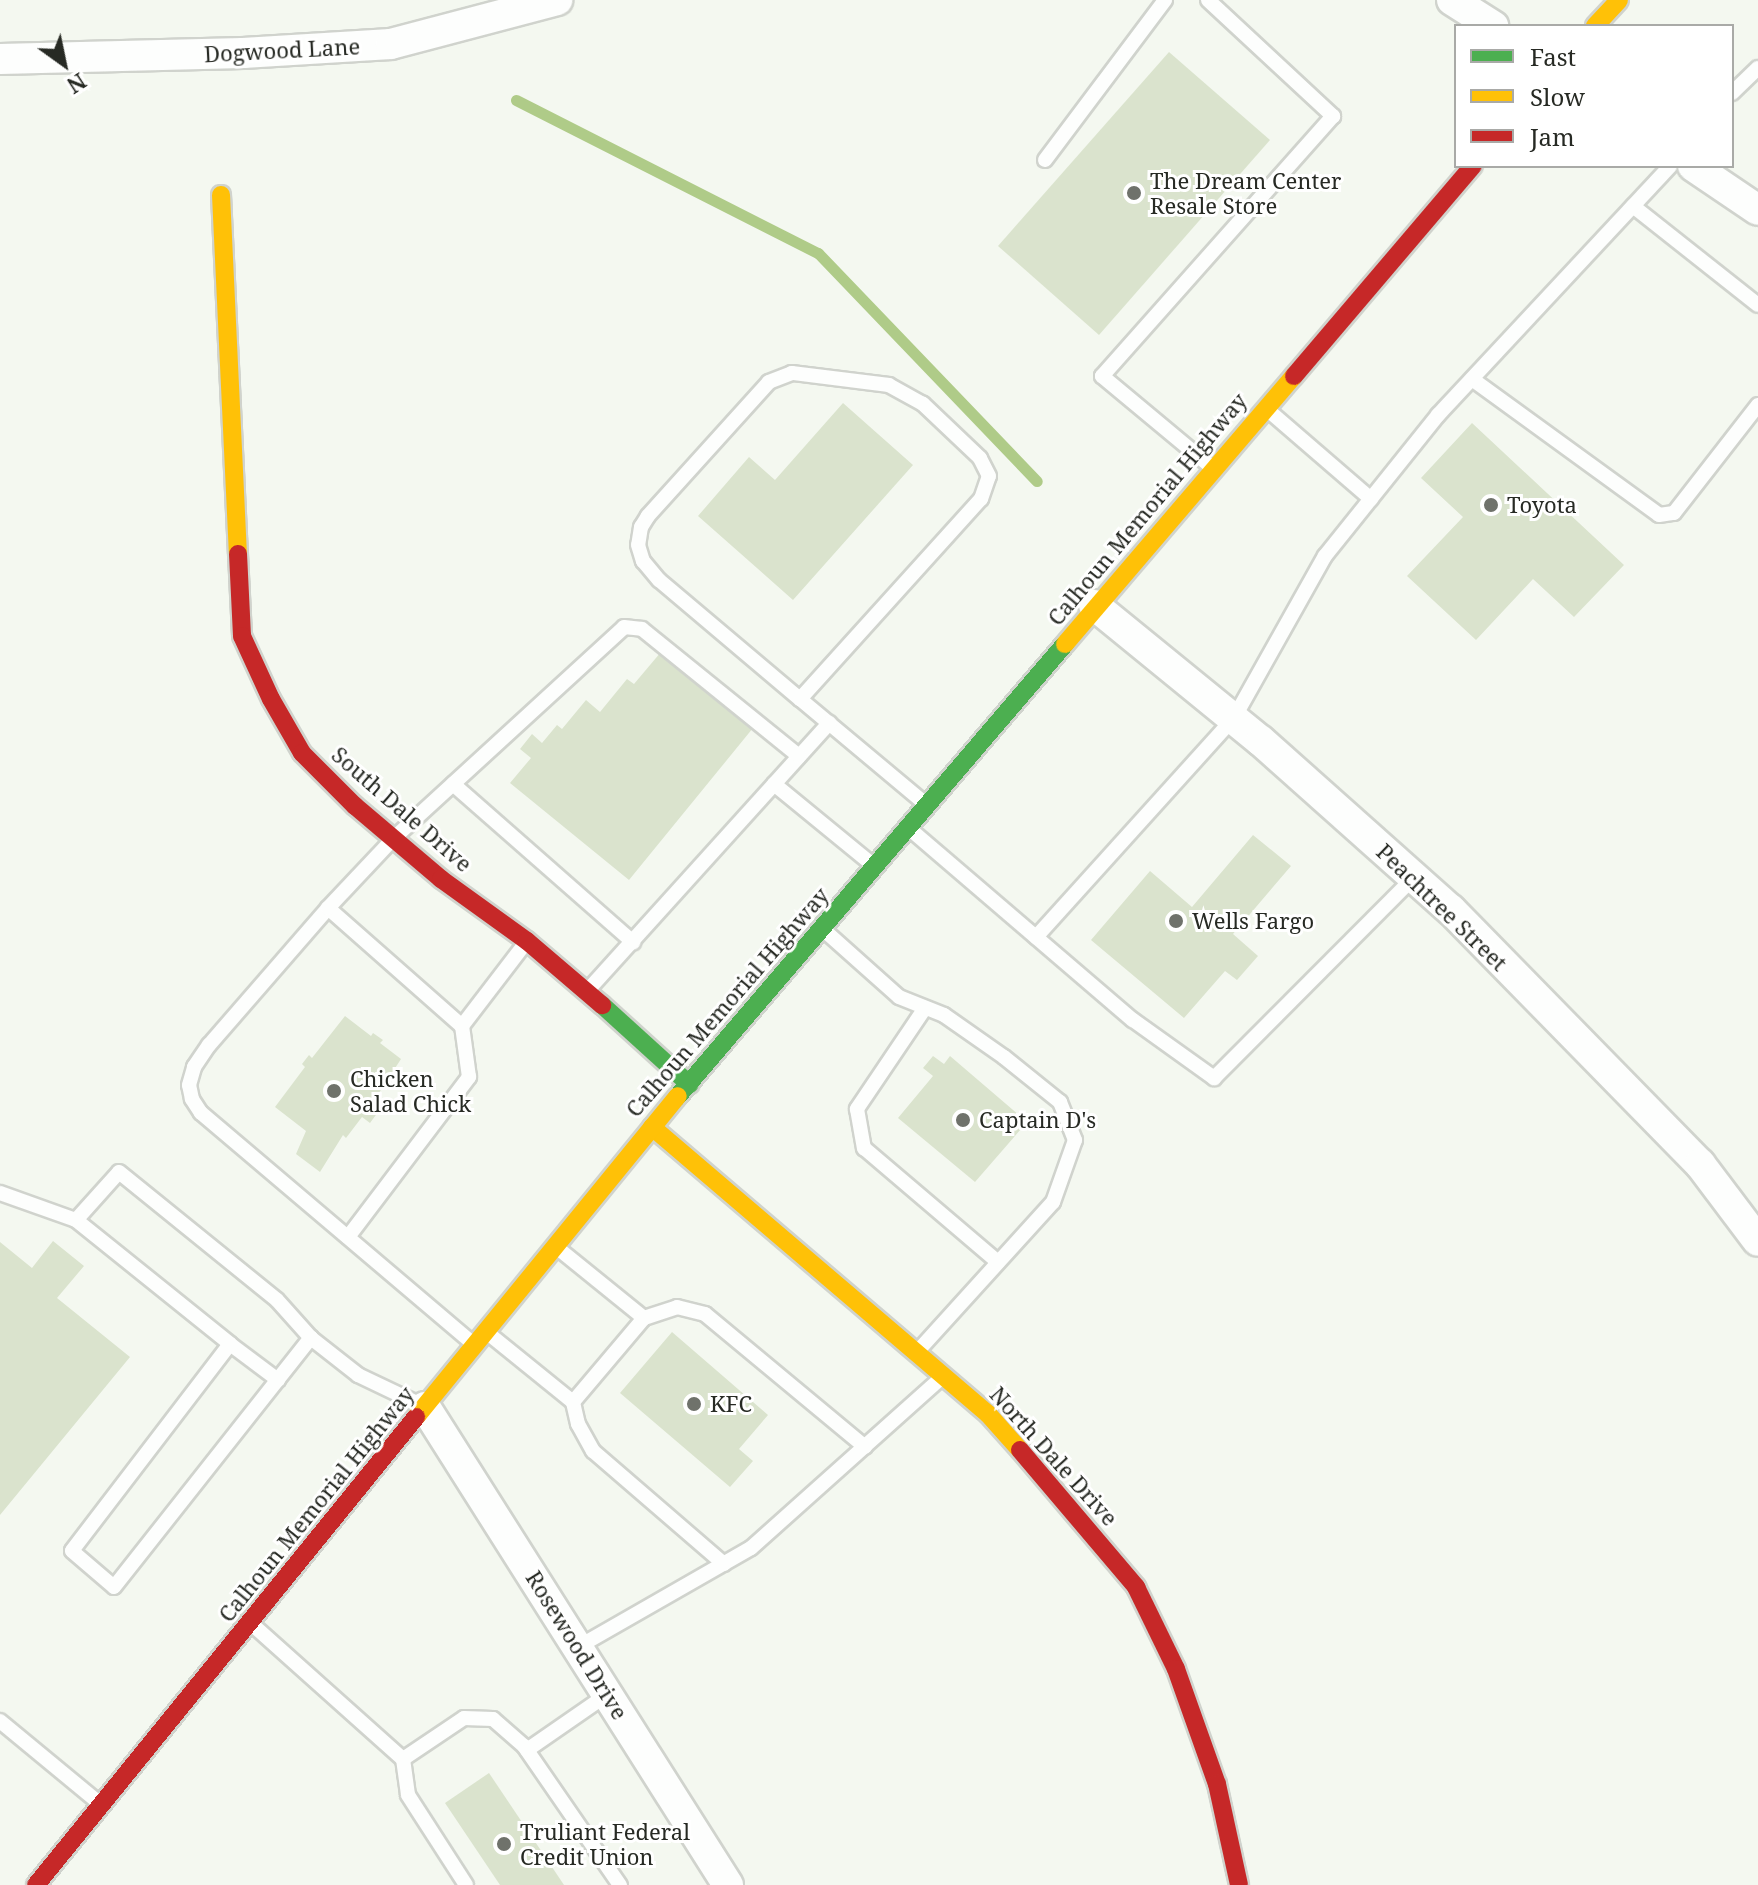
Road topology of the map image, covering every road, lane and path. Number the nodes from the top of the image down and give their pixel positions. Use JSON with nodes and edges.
{"nodes":[{"id":1,"x":557,"y":0,"type":"edge"},
{"id":2,"x":1165,"y":0,"type":"edge"},
{"id":3,"x":1208,"y":0,"type":"edge"},
{"id":4,"x":1452,"y":0,"type":"edge"},
{"id":5,"x":1619,"y":0,"type":"edge"},
{"id":6,"x":1490,"y":24,"type":"edge"},
{"id":7,"x":1597,"y":24,"type":"edge"},
{"id":8,"x":0,"y":59,"type":"edge"},
{"id":9,"x":1758,"y":68,"type":"edge"},
{"id":10,"x":1734,"y":91,"type":"edge"},
{"id":11,"x":1045,"y":160,"type":"dead end"},
{"id":12,"x":1471,"y":168,"type":"edge"},
{"id":13,"x":1668,"y":168,"type":"edge"},
{"id":14,"x":1696,"y":168,"type":"edge"},
{"id":15,"x":221,"y":195,"type":"dead end"},
{"id":16,"x":1633,"y":206,"type":"junction"},
{"id":17,"x":1758,"y":210,"type":"edge"},
{"id":18,"x":1758,"y":305,"type":"edge"},
{"id":19,"x":1472,"y":379,"type":"junction"},
{"id":20,"x":1758,"y":405,"type":"edge"},
{"id":21,"x":1265,"y":407,"type":"junction"},
{"id":22,"x":1213,"y":468,"type":"junction"},
{"id":23,"x":1371,"y":499,"type":"junction"},
{"id":24,"x":1094,"y":605,"type":"junction"},
{"id":25,"x":800,"y":699,"type":"junction"},
{"id":26,"x":1234,"y":718,"type":"junction"},
{"id":27,"x":829,"y":723,"type":"junction"},
{"id":28,"x":799,"y":756,"type":"junction"},
{"id":29,"x":453,"y":784,"type":"junction"},
{"id":30,"x":774,"y":784,"type":"junction"},
{"id":31,"x":927,"y":805,"type":"junction"},
{"id":32,"x":908,"y":827,"type":"junction"},
{"id":33,"x":394,"y":838,"type":"junction"},
{"id":34,"x":875,"y":866,"type":"junction"},
{"id":35,"x":1414,"y":877,"type":"junction"},
{"id":36,"x":328,"y":908,"type":"junction"},
{"id":37,"x":822,"y":929,"type":"junction"},
{"id":38,"x":1036,"y":937,"type":"junction"},
{"id":39,"x":527,"y":941,"type":"junction"},
{"id":40,"x":633,"y":942,"type":"junction"},
{"id":41,"x":587,"y":991,"type":"junction"},
{"id":42,"x":925,"y":1008,"type":"junction"},
{"id":43,"x":462,"y":1026,"type":"junction"},
{"id":44,"x":689,"y":1084,"type":"junction"},
{"id":45,"x":652,"y":1127,"type":"junction"},
{"id":46,"x":0,"y":1193,"type":"edge"},
{"id":47,"x":76,"y":1220,"type":"junction"},
{"id":48,"x":348,"y":1237,"type":"junction"},
{"id":49,"x":1758,"y":1241,"type":"edge"},
{"id":50,"x":554,"y":1245,"type":"junction"},
{"id":51,"x":998,"y":1262,"type":"junction"},
{"id":52,"x":644,"y":1318,"type":"junction"},
{"id":53,"x":311,"y":1338,"type":"junction"},
{"id":54,"x":480,"y":1338,"type":"junction"},
{"id":55,"x":230,"y":1344,"type":"junction"},
{"id":56,"x":916,"y":1353,"type":"junction"},
{"id":57,"x":944,"y":1376,"type":"junction"},
{"id":58,"x":278,"y":1380,"type":"junction"},
{"id":59,"x":573,"y":1402,"type":"junction"},
{"id":60,"x":425,"y":1407,"type":"junction"},
{"id":61,"x":865,"y":1447,"type":"junction"},
{"id":62,"x":724,"y":1564,"type":"junction"},
{"id":63,"x":251,"y":1623,"type":"junction"},
{"id":64,"x":578,"y":1647,"type":"junction"},
{"id":65,"x":608,"y":1694,"type":"junction"},
{"id":66,"x":0,"y":1721,"type":"edge"},
{"id":67,"x":527,"y":1750,"type":"junction"},
{"id":68,"x":403,"y":1759,"type":"junction"},
{"id":69,"x":102,"y":1805,"type":"junction"},
{"id":70,"x":51,"y":1879,"type":"edge"},
{"id":71,"x":466,"y":1885,"type":"edge"},
{"id":72,"x":620,"y":1885,"type":"edge"},
{"id":73,"x":728,"y":1885,"type":"edge"},
{"id":74,"x":1239,"y":1885,"type":"edge"}],
"edges":[{"from":1,"to":8,"type":"street","name":"Dogwood Lane"},
{"from":2,"to":11,"type":"lane"},
{"from":3,"to":22,"type":"lane"},
{"from":4,"to":6,"type":"street"},
{"from":5,"to":7,"type":"main road"},
{"from":9,"to":10,"type":"lane"},
{"from":12,"to":21,"type":"main road","name":"Calhoun Memorial Highway"},
{"from":13,"to":16,"type":"lane"},
{"from":14,"to":17,"type":"street"},
{"from":15,"to":33,"type":"main road","name":"South Dale Drive"},
{"from":16,"to":18,"type":"lane"},
{"from":16,"to":19,"type":"lane"},
{"from":19,"to":20,"type":"lane"},
{"from":19,"to":23,"type":"lane"},
{"from":21,"to":22,"type":"main road","name":"Calhoun Memorial Highway"},
{"from":21,"to":23,"type":"lane"},
{"from":22,"to":24,"type":"main road","name":"Calhoun Memorial Highway"},
{"from":23,"to":26,"type":"lane"},
{"from":24,"to":26,"type":"street","name":"Peachtree Street"},
{"from":24,"to":31,"type":"main road","name":"Calhoun Memorial Highway"},
{"from":25,"to":25,"type":"lane"},
{"from":25,"to":27,"type":"lane"},
{"from":26,"to":35,"type":"street","name":"Peachtree Street"},
{"from":26,"to":38,"type":"lane"},
{"from":27,"to":28,"type":"lane"},
{"from":27,"to":31,"type":"lane"},
{"from":28,"to":29,"type":"lane"},
{"from":28,"to":30,"type":"lane"},
{"from":29,"to":33,"type":"lane"},
{"from":29,"to":40,"type":"lane"},
{"from":30,"to":34,"type":"lane"},
{"from":30,"to":40,"type":"lane"},
{"from":31,"to":32,"type":"main road","name":"Calhoun Memorial Highway"},
{"from":32,"to":34,"type":"main road","name":"Calhoun Memorial Highway"},
{"from":32,"to":38,"type":"lane"},
{"from":33,"to":36,"type":"lane"},
{"from":33,"to":39,"type":"main road","name":"South Dale Drive"},
{"from":34,"to":37,"type":"main road","name":"Calhoun Memorial Highway"},
{"from":35,"to":38,"type":"lane"},
{"from":35,"to":49,"type":"street","name":"Peachtree Street"},
{"from":36,"to":43,"type":"lane"},
{"from":36,"to":48,"type":"lane"},
{"from":37,"to":42,"type":"lane"},
{"from":37,"to":44,"type":"main road","name":"Calhoun Memorial Highway"},
{"from":39,"to":41,"type":"main road","name":"South Dale Drive"},
{"from":39,"to":43,"type":"lane"},
{"from":40,"to":41,"type":"lane"},
{"from":41,"to":44,"type":"main road","name":"South Dale Drive"},
{"from":42,"to":51,"type":"lane"},
{"from":42,"to":51,"type":"lane"},
{"from":43,"to":48,"type":"lane"},
{"from":44,"to":45,"type":"main road","name":"Calhoun Memorial Highway"},
{"from":45,"to":50,"type":"main road","name":"Calhoun Memorial Highway"},
{"from":45,"to":56,"type":"main road","name":"North Dale Drive"},
{"from":46,"to":47,"type":"lane"},
{"from":47,"to":53,"type":"lane"},
{"from":47,"to":55,"type":"lane"},
{"from":48,"to":54,"type":"lane"},
{"from":50,"to":52,"type":"lane"},
{"from":50,"to":54,"type":"main road","name":"Calhoun Memorial Highway"},
{"from":51,"to":56,"type":"lane"},
{"from":52,"to":59,"type":"lane"},
{"from":52,"to":61,"type":"lane"},
{"from":53,"to":58,"type":"lane"},
{"from":53,"to":60,"type":"lane"},
{"from":54,"to":59,"type":"lane"},
{"from":54,"to":60,"type":"main road","name":"Calhoun Memorial Highway"},
{"from":55,"to":58,"type":"lane"},
{"from":55,"to":58,"type":"lane"},
{"from":56,"to":57,"type":"main road","name":"North Dale Drive"},
{"from":57,"to":61,"type":"lane"},
{"from":57,"to":74,"type":"main road","name":"North Dale Drive"},
{"from":59,"to":62,"type":"lane"},
{"from":60,"to":63,"type":"main road","name":"Calhoun Memorial Highway"},
{"from":60,"to":64,"type":"street","name":"Rosewood Drive"},
{"from":61,"to":62,"type":"lane"},
{"from":62,"to":64,"type":"lane"},
{"from":63,"to":68,"type":"lane"},
{"from":63,"to":69,"type":"main road","name":"Calhoun Memorial Highway"},
{"from":64,"to":65,"type":"street","name":"Rosewood Drive"},
{"from":65,"to":67,"type":"lane"},
{"from":65,"to":73,"type":"street","name":"Rosewood Drive"},
{"from":66,"to":69,"type":"lane"},
{"from":67,"to":68,"type":"lane"},
{"from":67,"to":72,"type":"lane"},
{"from":68,"to":71,"type":"lane"},
{"from":69,"to":70,"type":"main road","name":"Calhoun Memorial Highway"}]}
